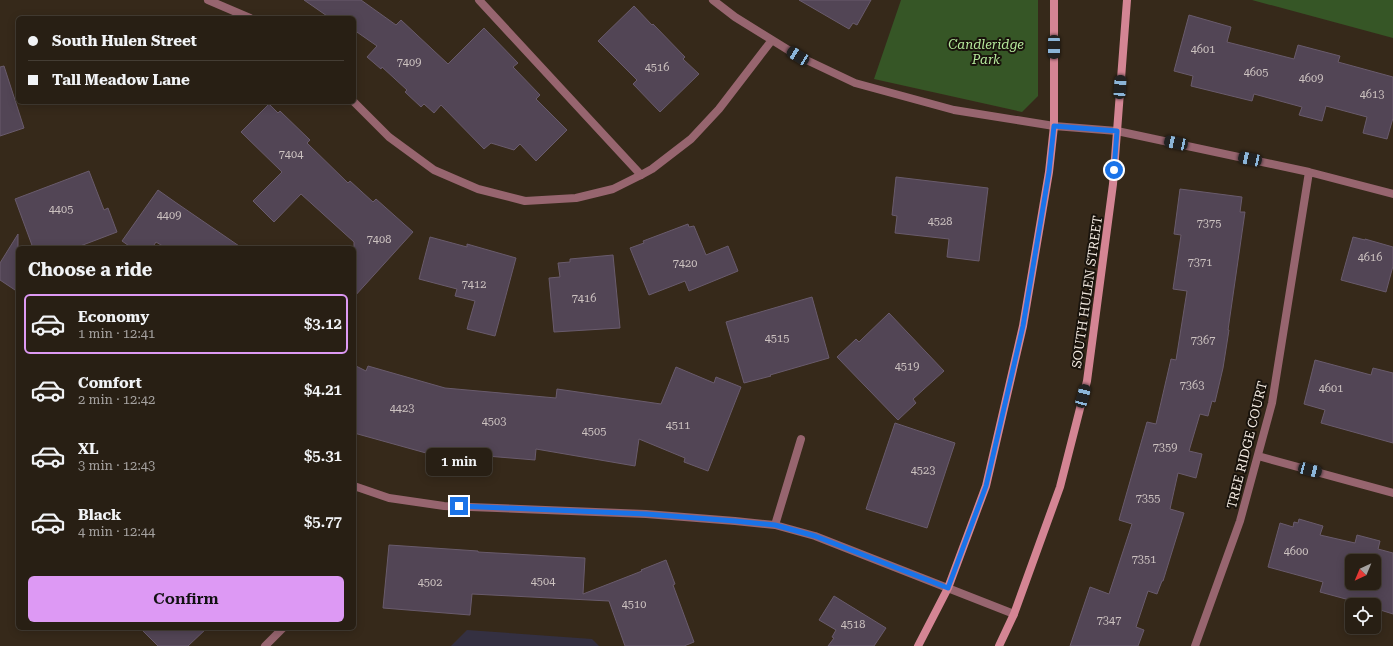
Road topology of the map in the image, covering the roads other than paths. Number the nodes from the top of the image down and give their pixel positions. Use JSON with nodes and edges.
{"nodes":[{"id":1,"x":208,"y":0,"type":"edge"},
{"id":2,"x":479,"y":0,"type":"edge"},
{"id":3,"x":713,"y":0,"type":"edge"},
{"id":4,"x":1054,"y":0,"type":"edge"},
{"id":5,"x":1127,"y":0,"type":"edge"},
{"id":6,"x":245,"y":16,"type":"edge"},
{"id":7,"x":772,"y":40,"type":"junction"},
{"id":8,"x":356,"y":104,"type":"edge"},
{"id":9,"x":1054,"y":126,"type":"junction"},
{"id":10,"x":1117,"y":131,"type":"junction"},
{"id":11,"x":1308,"y":172,"type":"junction"},
{"id":12,"x":641,"y":174,"type":"junction"},
{"id":13,"x":1393,"y":194,"type":"edge"},
{"id":14,"x":801,"y":439,"type":"dead end"},
{"id":15,"x":1258,"y":456,"type":"junction"},
{"id":16,"x":356,"y":489,"type":"edge"},
{"id":17,"x":1393,"y":493,"type":"edge"},
{"id":18,"x":775,"y":525,"type":"junction"},
{"id":19,"x":948,"y":588,"type":"junction"},
{"id":20,"x":1014,"y":614,"type":"junction"},
{"id":21,"x":281,"y":630,"type":"edge"},
{"id":22,"x":265,"y":646,"type":"edge"},
{"id":23,"x":918,"y":646,"type":"edge"},
{"id":24,"x":999,"y":646,"type":"edge"},
{"id":25,"x":1195,"y":646,"type":"edge"}],
"edges":[{"from":1,"to":6,"type":"street"},
{"from":2,"to":12,"type":"street"},
{"from":3,"to":7,"type":"street"},
{"from":4,"to":9,"type":"main road"},
{"from":5,"to":10,"type":"main road","name":"SOUTH HULEN STREET"},
{"from":7,"to":9,"type":"street"},
{"from":7,"to":12,"type":"street"},
{"from":8,"to":12,"type":"street"},
{"from":9,"to":10,"type":"street"},
{"from":9,"to":19,"type":"main road"},
{"from":10,"to":11,"type":"street"},
{"from":10,"to":20,"type":"main road","name":"SOUTH HULEN STREET"},
{"from":11,"to":13,"type":"street"},
{"from":11,"to":15,"type":"street","name":"TREE RIDGE COURT"},
{"from":14,"to":18,"type":"street"},
{"from":15,"to":17,"type":"street"},
{"from":15,"to":25,"type":"street","name":"TREE RIDGE COURT"},
{"from":16,"to":18,"type":"street"},
{"from":18,"to":19,"type":"street"},
{"from":19,"to":20,"type":"street"},
{"from":19,"to":23,"type":"main road"},
{"from":20,"to":24,"type":"main road","name":"SOUTH HULEN STREET"},
{"from":21,"to":22,"type":"street"}]}
